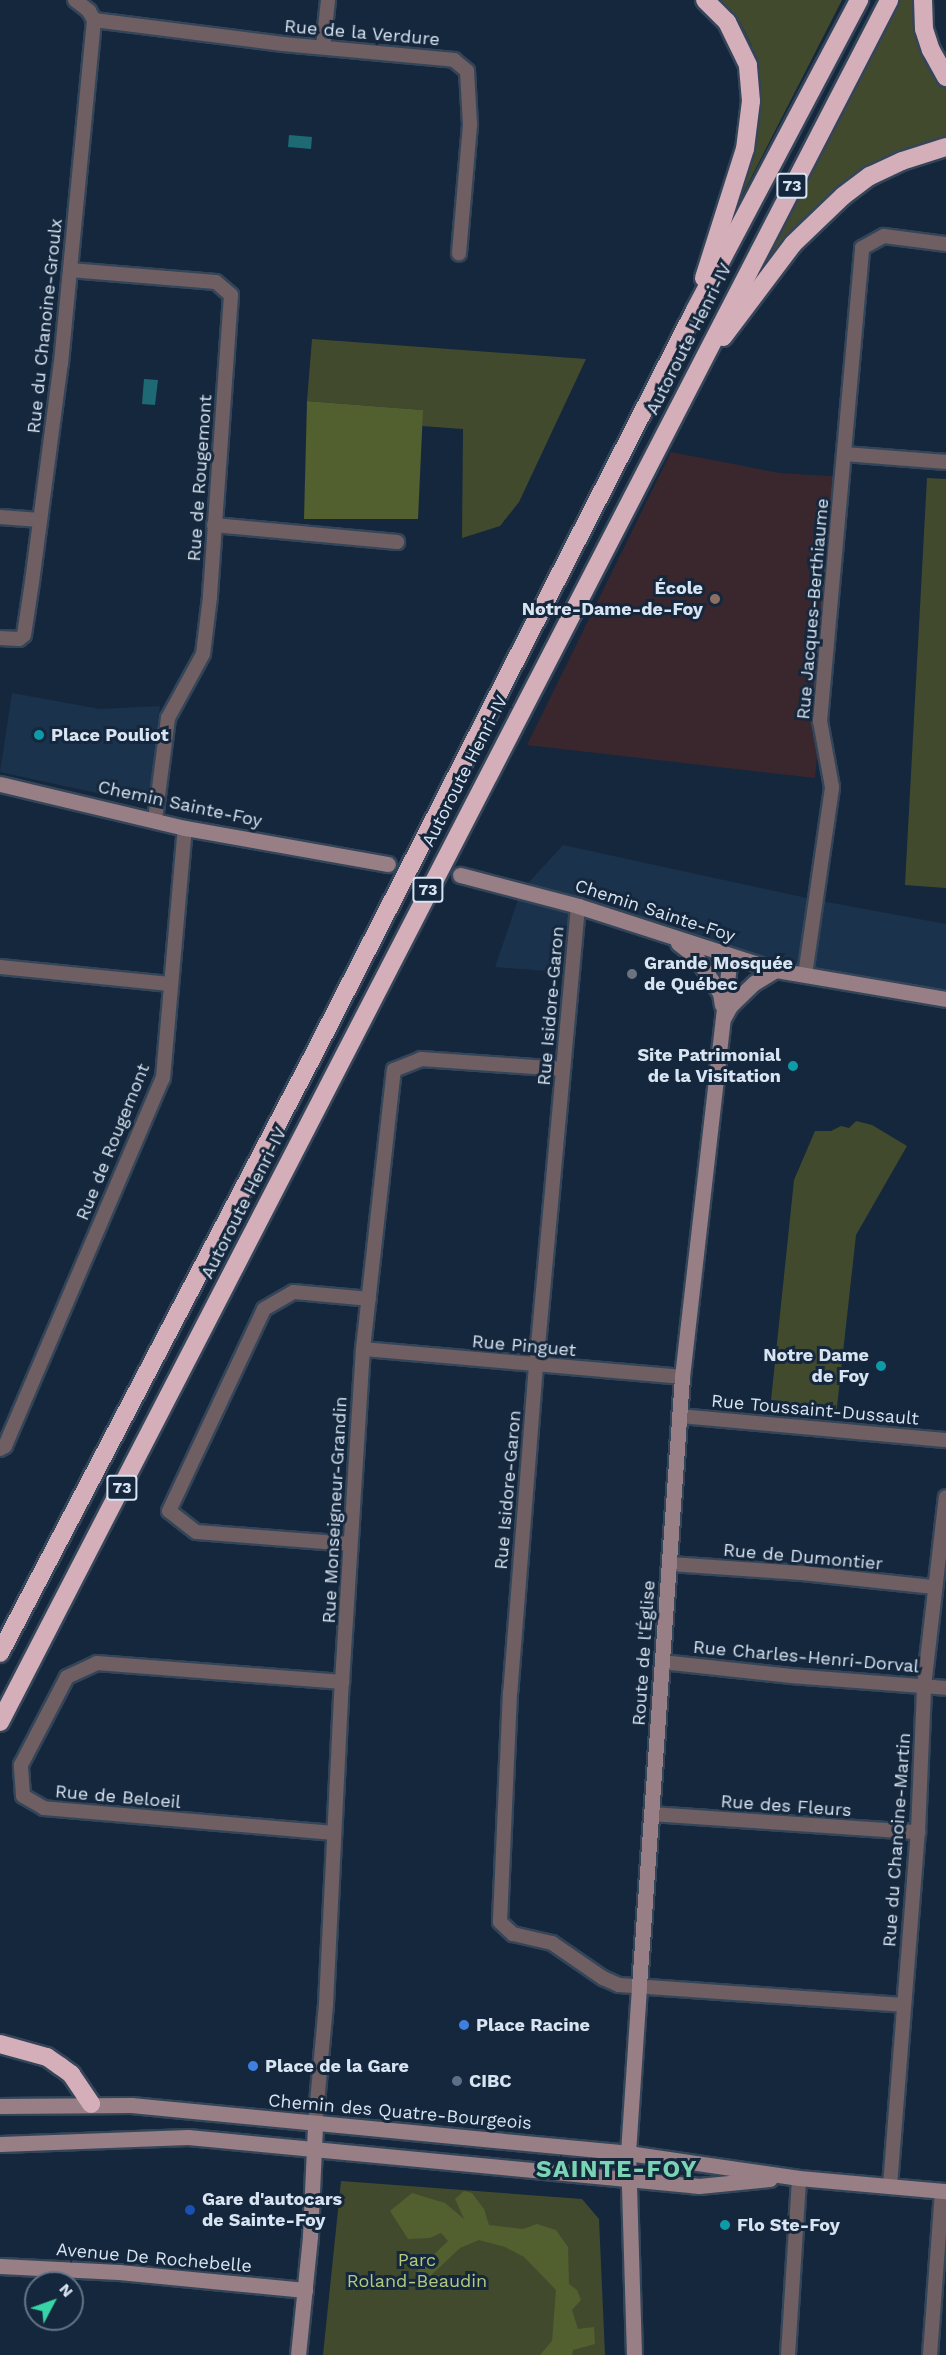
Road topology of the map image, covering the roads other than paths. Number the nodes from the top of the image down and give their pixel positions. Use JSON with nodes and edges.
{"nodes":[{"id":1,"x":75,"y":0,"type":"edge"},
{"id":2,"x":328,"y":0,"type":"edge"},
{"id":3,"x":705,"y":0,"type":"edge"},
{"id":4,"x":859,"y":0,"type":"edge"},
{"id":5,"x":889,"y":0,"type":"edge"},
{"id":6,"x":923,"y":0,"type":"edge"},
{"id":7,"x":94,"y":20,"type":"junction"},
{"id":8,"x":323,"y":47,"type":"junction"},
{"id":9,"x":946,"y":77,"type":"edge"},
{"id":10,"x":946,"y":147,"type":"edge"},
{"id":11,"x":946,"y":244,"type":"edge"},
{"id":12,"x":459,"y":254,"type":"dead end"},
{"id":13,"x":70,"y":270,"type":"junction"},
{"id":14,"x":695,"y":310,"type":"junction"},
{"id":15,"x":696,"y":371,"type":"junction"},
{"id":16,"x":845,"y":454,"type":"junction"},
{"id":17,"x":946,"y":462,"type":"edge"},
{"id":18,"x":0,"y":517,"type":"edge"},
{"id":19,"x":40,"y":520,"type":"junction"},
{"id":20,"x":214,"y":525,"type":"junction"},
{"id":21,"x":397,"y":542,"type":"dead end"},
{"id":22,"x":0,"y":639,"type":"edge"},
{"id":23,"x":0,"y":784,"type":"edge"},
{"id":24,"x":155,"y":820,"type":"junction"},
{"id":25,"x":185,"y":828,"type":"junction"},
{"id":26,"x":388,"y":864,"type":"dead end"},
{"id":27,"x":460,"y":875,"type":"dead end"},
{"id":28,"x":578,"y":906,"type":"junction"},
{"id":29,"x":670,"y":938,"type":"junction"},
{"id":30,"x":730,"y":956,"type":"junction"},
{"id":31,"x":0,"y":967,"type":"edge"},
{"id":32,"x":776,"y":970,"type":"junction"},
{"id":33,"x":805,"y":975,"type":"junction"},
{"id":34,"x":170,"y":984,"type":"junction"},
{"id":35,"x":946,"y":999,"type":"edge"},
{"id":36,"x":723,"y":1020,"type":"junction"},
{"id":37,"x":563,"y":1069,"type":"junction"},
{"id":38,"x":369,"y":1299,"type":"junction"},
{"id":39,"x":363,"y":1349,"type":"junction"},
{"id":40,"x":536,"y":1365,"type":"junction"},
{"id":41,"x":682,"y":1377,"type":"junction"},
{"id":42,"x":680,"y":1416,"type":"junction"},
{"id":43,"x":946,"y":1440,"type":"edge"},
{"id":44,"x":0,"y":1449,"type":"edge"},
{"id":45,"x":946,"y":1497,"type":"edge"},
{"id":46,"x":350,"y":1544,"type":"junction"},
{"id":47,"x":670,"y":1564,"type":"junction"},
{"id":48,"x":934,"y":1587,"type":"junction"},
{"id":49,"x":0,"y":1653,"type":"edge"},
{"id":50,"x":663,"y":1662,"type":"junction"},
{"id":51,"x":342,"y":1682,"type":"junction"},
{"id":52,"x":924,"y":1686,"type":"junction"},
{"id":53,"x":946,"y":1688,"type":"edge"},
{"id":54,"x":0,"y":1722,"type":"edge"},
{"id":55,"x":651,"y":1814,"type":"junction"},
{"id":56,"x":918,"y":1832,"type":"junction"},
{"id":57,"x":334,"y":1833,"type":"junction"},
{"id":58,"x":639,"y":1986,"type":"junction"},
{"id":59,"x":903,"y":2005,"type":"junction"},
{"id":60,"x":0,"y":2044,"type":"edge"},
{"id":61,"x":91,"y":2104,"type":"junction"},
{"id":62,"x":0,"y":2106,"type":"edge"},
{"id":63,"x":315,"y":2125,"type":"junction"},
{"id":64,"x":0,"y":2144,"type":"edge"},
{"id":65,"x":314,"y":2148,"type":"junction"},
{"id":66,"x":628,"y":2153,"type":"junction"},
{"id":67,"x":797,"y":2178,"type":"junction"},
{"id":68,"x":628,"y":2179,"type":"junction"},
{"id":69,"x":890,"y":2186,"type":"junction"},
{"id":70,"x":944,"y":2191,"type":"edge"},
{"id":71,"x":0,"y":2266,"type":"edge"},
{"id":72,"x":305,"y":2290,"type":"junction"},
{"id":73,"x":298,"y":2355,"type":"edge"},
{"id":74,"x":634,"y":2355,"type":"edge"},
{"id":75,"x":788,"y":2355,"type":"edge"},
{"id":76,"x":930,"y":2355,"type":"edge"}],
"edges":[{"from":1,"to":7,"type":"street"},
{"from":2,"to":8,"type":"street"},
{"from":3,"to":14,"type":"highway"},
{"from":4,"to":14,"type":"highway","name":"Autoroute Henri-IV","number":"73"},
{"from":5,"to":15,"type":"highway","name":"Autoroute Henri-IV","number":"73"},
{"from":6,"to":9,"type":"highway"},
{"from":7,"to":8,"type":"street","name":"Rue de la Verdure"},
{"from":7,"to":13,"type":"street","name":"Rue du Chanoine-Groulx"},
{"from":8,"to":12,"type":"street","name":"Rue de la Verdure"},
{"from":10,"to":15,"type":"highway"},
{"from":11,"to":16,"type":"street","name":"Rue Jacques-Berthiaume"},
{"from":13,"to":19,"type":"street","name":"Rue du Chanoine-Groulx"},
{"from":13,"to":20,"type":"street","name":"Rue de Rougemont"},
{"from":14,"to":49,"type":"highway","name":"Autoroute Henri-IV","number":"73"},
{"from":15,"to":54,"type":"highway","name":"Autoroute Henri-IV","number":"73"},
{"from":16,"to":17,"type":"street"},
{"from":16,"to":33,"type":"street","name":"Rue Jacques-Berthiaume"},
{"from":18,"to":19,"type":"street"},
{"from":19,"to":22,"type":"street","name":"Rue du Chanoine-Groulx"},
{"from":20,"to":21,"type":"street"},
{"from":20,"to":24,"type":"street","name":"Rue de Rougemont"},
{"from":23,"to":24,"type":"main road","name":"Chemin Sainte-Foy"},
{"from":24,"to":25,"type":"main road","name":"Chemin Sainte-Foy"},
{"from":25,"to":26,"type":"main road","name":"Chemin Sainte-Foy"},
{"from":25,"to":34,"type":"street","name":"Rue de Rougemont"},
{"from":27,"to":28,"type":"main road","name":"Chemin Sainte-Foy"},
{"from":28,"to":29,"type":"main road","name":"Chemin Sainte-Foy"},
{"from":28,"to":37,"type":"street","name":"Rue Isidore-Garon"},
{"from":29,"to":30,"type":"main road","name":"Chemin Sainte-Foy"},
{"from":29,"to":36,"type":"main road"},
{"from":30,"to":32,"type":"main road","name":"Chemin Sainte-Foy"},
{"from":30,"to":36,"type":"main road","name":"Route de l'Église"},
{"from":31,"to":34,"type":"street"},
{"from":32,"to":33,"type":"main road","name":"Chemin Sainte-Foy"},
{"from":32,"to":36,"type":"main road"},
{"from":33,"to":35,"type":"main road","name":"Chemin Sainte-Foy"},
{"from":34,"to":44,"type":"street","name":"Rue de Rougemont"},
{"from":36,"to":41,"type":"main road","name":"Route de l'Église"},
{"from":37,"to":38,"type":"street","name":"Rue Monseigneur-Grandin"},
{"from":37,"to":40,"type":"street","name":"Rue Isidore-Garon"},
{"from":38,"to":39,"type":"street","name":"Rue Monseigneur-Grandin"},
{"from":38,"to":46,"type":"street"},
{"from":39,"to":40,"type":"street","name":"Rue Pinguet"},
{"from":39,"to":46,"type":"street","name":"Rue Monseigneur-Grandin"},
{"from":40,"to":41,"type":"street","name":"Rue Pinguet"},
{"from":40,"to":58,"type":"street","name":"Rue Isidore-Garon"},
{"from":41,"to":42,"type":"main road","name":"Route de l'Église"},
{"from":42,"to":43,"type":"street","name":"Rue Toussaint-Dussault"},
{"from":42,"to":47,"type":"main road","name":"Route de l'Église"},
{"from":45,"to":48,"type":"street","name":"Rue du Chanoine-Martin"},
{"from":46,"to":51,"type":"street","name":"Rue Monseigneur-Grandin"},
{"from":47,"to":48,"type":"street","name":"Rue de Dumontier"},
{"from":47,"to":50,"type":"main road","name":"Route de l'Église"},
{"from":48,"to":52,"type":"street","name":"Rue du Chanoine-Martin"},
{"from":50,"to":52,"type":"street","name":"Rue Charles-Henri-Dorval"},
{"from":50,"to":55,"type":"main road","name":"Route de l'Église"},
{"from":51,"to":57,"type":"street","name":"Rue Monseigneur-Grandin"},
{"from":51,"to":57,"type":"street","name":"Rue de Beloeil"},
{"from":52,"to":53,"type":"street","name":"Rue Charles-Henri-Dorval"},
{"from":52,"to":56,"type":"street","name":"Rue du Chanoine-Martin"},
{"from":55,"to":56,"type":"street","name":"Rue des Fleurs"},
{"from":55,"to":58,"type":"main road","name":"Route de l'Église"},
{"from":56,"to":59,"type":"street","name":"Rue du Chanoine-Martin"},
{"from":57,"to":63,"type":"street","name":"Rue Monseigneur-Grandin"},
{"from":58,"to":59,"type":"street","name":"Rue Isidore-Garon"},
{"from":58,"to":66,"type":"main road","name":"Route de l'Église"},
{"from":59,"to":69,"type":"street","name":"Rue du Chanoine-Martin"},
{"from":60,"to":61,"type":"highway"},
{"from":61,"to":62,"type":"main road","name":"Chemin des Quatre-Bourgeois"},
{"from":61,"to":63,"type":"main road","name":"Chemin des Quatre-Bourgeois"},
{"from":63,"to":65,"type":"main road"},
{"from":63,"to":66,"type":"main road","name":"Chemin des Quatre-Bourgeois"},
{"from":64,"to":65,"type":"main road","name":"Chemin des Quatre-Bourgeois"},
{"from":65,"to":68,"type":"main road","name":"Chemin des Quatre-Bourgeois"},
{"from":65,"to":72,"type":"main road"},
{"from":66,"to":67,"type":"main road","name":"Chemin des Quatre-Bourgeois"},
{"from":66,"to":68,"type":"main road","name":"Route de l'Église"},
{"from":67,"to":68,"type":"main road","name":"Chemin des Quatre-Bourgeois"},
{"from":67,"to":69,"type":"main road","name":"Chemin des Quatre-Bourgeois"},
{"from":67,"to":75,"type":"street"},
{"from":68,"to":74,"type":"main road","name":"Route de l'Église"},
{"from":69,"to":70,"type":"main road","name":"Chemin des Quatre-Bourgeois"},
{"from":70,"to":76,"type":"street"},
{"from":71,"to":72,"type":"main road","name":"Avenue De Rochebelle"},
{"from":72,"to":73,"type":"main road"}]}
